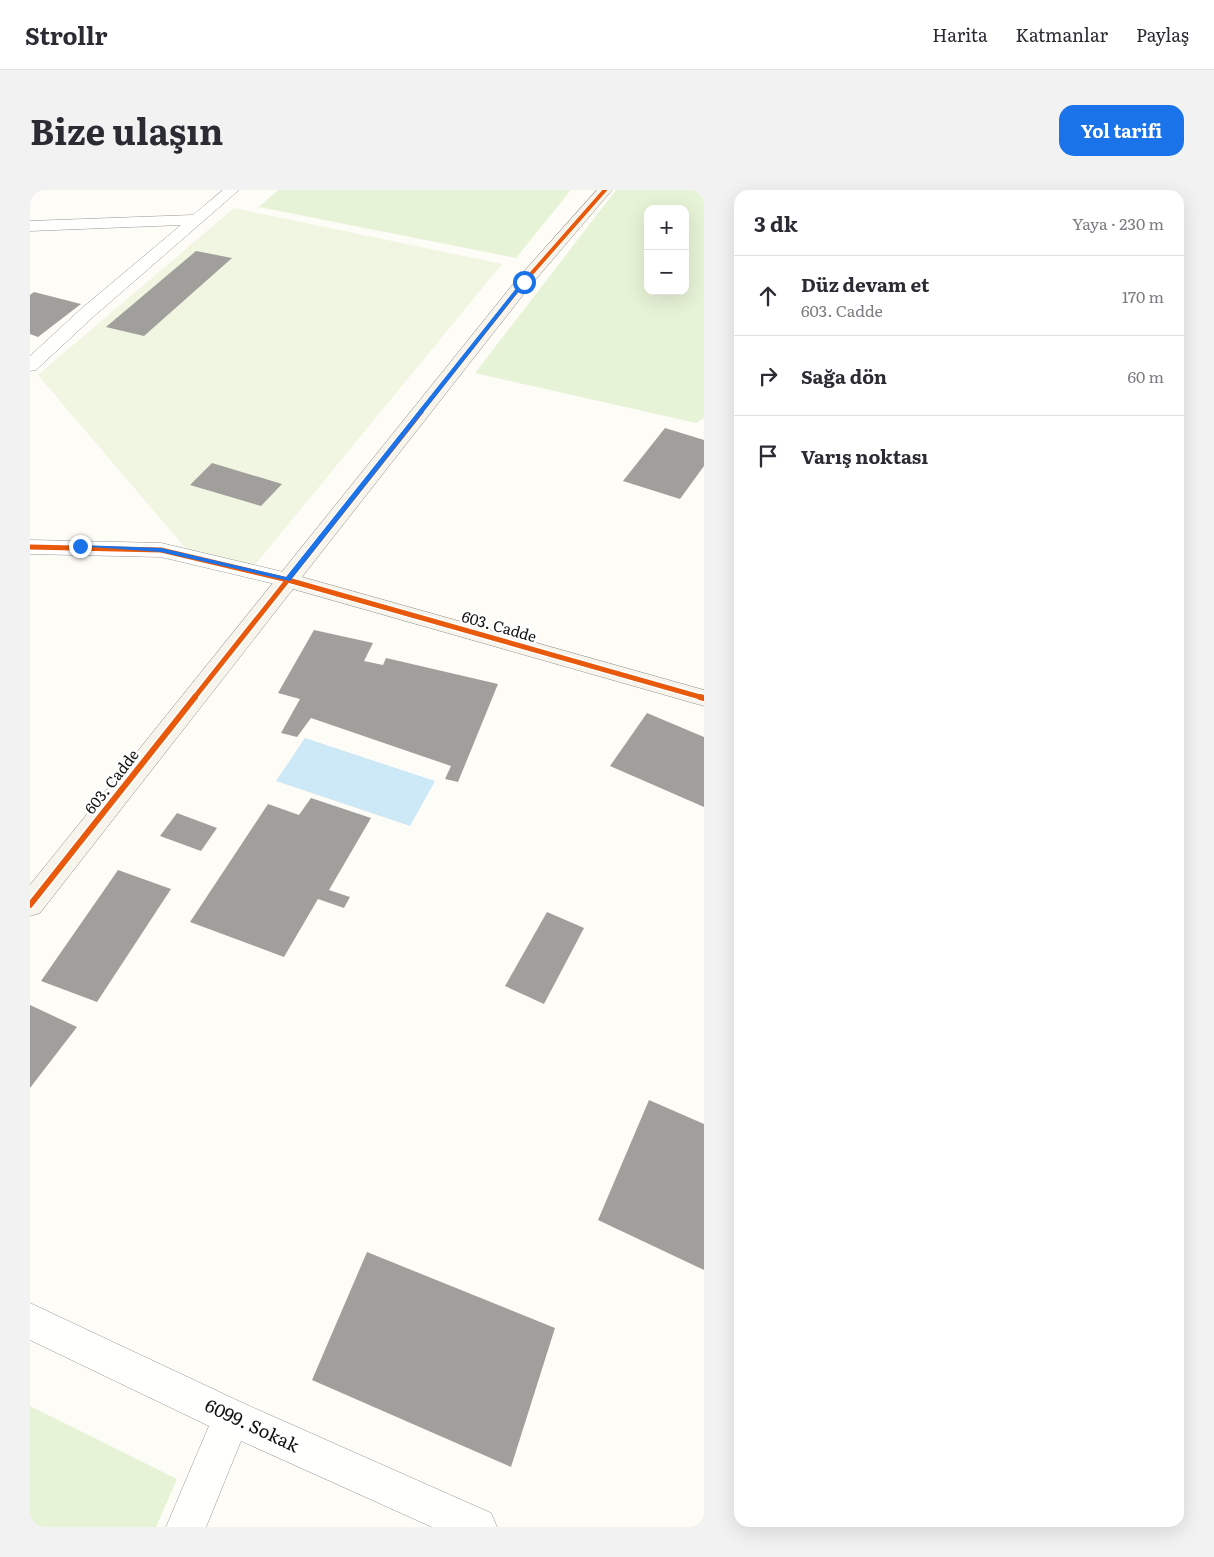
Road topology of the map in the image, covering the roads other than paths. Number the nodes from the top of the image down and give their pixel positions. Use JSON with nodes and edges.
{"nodes":[{"id":1,"x":232,"y":190,"type":"edge"},
{"id":2,"x":605,"y":190,"type":"edge"},
{"id":3,"x":196,"y":220,"type":"junction"},
{"id":4,"x":30,"y":226,"type":"edge"},
{"id":5,"x":31,"y":365,"type":"edge"},
{"id":6,"x":30,"y":547,"type":"edge"},
{"id":7,"x":288,"y":580,"type":"junction"},
{"id":8,"x":704,"y":698,"type":"edge"},
{"id":9,"x":30,"y":905,"type":"edge"},
{"id":10,"x":30,"y":1320,"type":"edge"},
{"id":11,"x":232,"y":1417,"type":"junction"},
{"id":12,"x":186,"y":1527,"type":"edge"},
{"id":13,"x":477,"y":1527,"type":"edge"}],
"edges":[{"from":1,"to":3,"type":"street"},
{"from":2,"to":7,"type":"street","name":"603. Cadde"},
{"from":3,"to":4,"type":"street"},
{"from":3,"to":5,"type":"street"},
{"from":6,"to":7,"type":"street"},
{"from":7,"to":8,"type":"street","name":"603. Cadde"},
{"from":7,"to":9,"type":"street","name":"603. Cadde"},
{"from":10,"to":11,"type":"street","name":"6099. Sokak"},
{"from":11,"to":12,"type":"street"},
{"from":11,"to":13,"type":"street","name":"6099. Sokak"}]}
